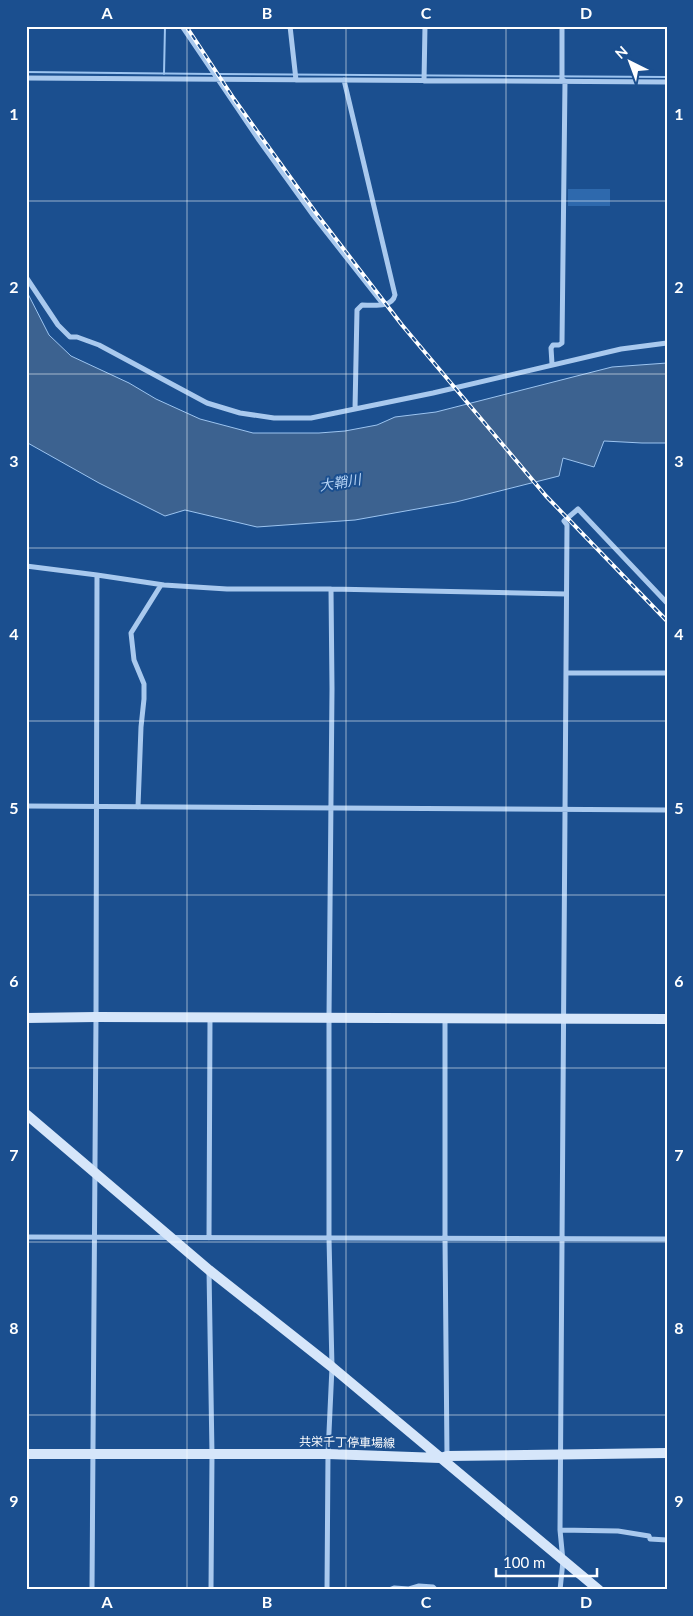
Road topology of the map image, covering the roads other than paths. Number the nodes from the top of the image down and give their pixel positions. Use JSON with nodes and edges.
{"nodes":[{"id":1,"x":182,"y":26,"type":"edge"},
{"id":2,"x":290,"y":26,"type":"edge"},
{"id":3,"x":425,"y":26,"type":"edge"},
{"id":4,"x":562,"y":26,"type":"edge"},
{"id":5,"x":295,"y":77,"type":"junction"},
{"id":6,"x":26,"y":78,"type":"edge"},
{"id":7,"x":218,"y":79,"type":"junction"},
{"id":8,"x":563,"y":79,"type":"junction"},
{"id":9,"x":344,"y":80,"type":"junction"},
{"id":10,"x":424,"y":80,"type":"junction"},
{"id":11,"x":667,"y":82,"type":"edge"},
{"id":12,"x":26,"y":277,"type":"edge"},
{"id":13,"x":384,"y":304,"type":"junction"},
{"id":14,"x":667,"y":343,"type":"edge"},
{"id":15,"x":552,"y":364,"type":"junction"},
{"id":16,"x":355,"y":409,"type":"junction"},
{"id":17,"x":26,"y":566,"type":"edge"},
{"id":18,"x":97,"y":575,"type":"junction"},
{"id":19,"x":161,"y":585,"type":"junction"},
{"id":20,"x":331,"y":588,"type":"junction"},
{"id":21,"x":566,"y":594,"type":"junction"},
{"id":22,"x":667,"y":603,"type":"edge"},
{"id":23,"x":566,"y":672,"type":"junction"},
{"id":24,"x":667,"y":673,"type":"edge"},
{"id":25,"x":26,"y":806,"type":"edge"},
{"id":26,"x":96,"y":807,"type":"junction"},
{"id":27,"x":138,"y":807,"type":"junction"},
{"id":28,"x":330,"y":809,"type":"junction"},
{"id":29,"x":564,"y":810,"type":"junction"},
{"id":30,"x":667,"y":810,"type":"edge"},
{"id":31,"x":96,"y":1017,"type":"junction"},
{"id":32,"x":26,"y":1018,"type":"edge"},
{"id":33,"x":210,"y":1018,"type":"junction"},
{"id":34,"x":329,"y":1018,"type":"junction"},
{"id":35,"x":445,"y":1019,"type":"junction"},
{"id":36,"x":563,"y":1019,"type":"junction"},
{"id":37,"x":667,"y":1019,"type":"edge"},
{"id":38,"x":26,"y":1114,"type":"edge"},
{"id":39,"x":95,"y":1174,"type":"junction"},
{"id":40,"x":26,"y":1237,"type":"edge"},
{"id":41,"x":171,"y":1237,"type":"junction"},
{"id":42,"x":95,"y":1238,"type":"junction"},
{"id":43,"x":209,"y":1238,"type":"junction"},
{"id":44,"x":328,"y":1238,"type":"junction"},
{"id":45,"x":444,"y":1238,"type":"junction"},
{"id":46,"x":562,"y":1239,"type":"junction"},
{"id":47,"x":667,"y":1239,"type":"edge"},
{"id":48,"x":209,"y":1270,"type":"junction"},
{"id":49,"x":332,"y":1367,"type":"junction"},
{"id":50,"x":560,"y":1453,"type":"junction"},
{"id":51,"x":667,"y":1453,"type":"edge"},
{"id":52,"x":26,"y":1454,"type":"edge"},
{"id":53,"x":94,"y":1454,"type":"junction"},
{"id":54,"x":212,"y":1454,"type":"junction"},
{"id":55,"x":328,"y":1454,"type":"junction"},
{"id":56,"x":443,"y":1457,"type":"junction"},
{"id":57,"x":560,"y":1530,"type":"junction"},
{"id":58,"x":667,"y":1540,"type":"edge"},
{"id":59,"x":563,"y":1561,"type":"junction"},
{"id":60,"x":92,"y":1590,"type":"edge"},
{"id":61,"x":211,"y":1590,"type":"edge"},
{"id":62,"x":327,"y":1590,"type":"edge"},
{"id":63,"x":389,"y":1590,"type":"edge"},
{"id":64,"x":436,"y":1590,"type":"edge"},
{"id":65,"x":560,"y":1590,"type":"edge"},
{"id":66,"x":599,"y":1590,"type":"edge"}],
"edges":[{"from":1,"to":7,"type":"street"},
{"from":2,"to":5,"type":"street"},
{"from":3,"to":10,"type":"street"},
{"from":4,"to":8,"type":"street"},
{"from":5,"to":7,"type":"street"},
{"from":5,"to":9,"type":"street"},
{"from":6,"to":7,"type":"street"},
{"from":7,"to":13,"type":"street"},
{"from":8,"to":10,"type":"street"},
{"from":8,"to":11,"type":"street"},
{"from":8,"to":15,"type":"street"},
{"from":9,"to":10,"type":"street"},
{"from":9,"to":13,"type":"street"},
{"from":12,"to":16,"type":"street"},
{"from":13,"to":16,"type":"street"},
{"from":14,"to":15,"type":"street"},
{"from":15,"to":16,"type":"street"},
{"from":17,"to":18,"type":"street"},
{"from":18,"to":19,"type":"street"},
{"from":18,"to":26,"type":"street"},
{"from":19,"to":20,"type":"street"},
{"from":19,"to":27,"type":"street"},
{"from":20,"to":21,"type":"street"},
{"from":20,"to":28,"type":"street"},
{"from":21,"to":22,"type":"street"},
{"from":21,"to":23,"type":"street"},
{"from":23,"to":24,"type":"street"},
{"from":23,"to":29,"type":"street"},
{"from":25,"to":26,"type":"street"},
{"from":26,"to":27,"type":"street"},
{"from":26,"to":31,"type":"street"},
{"from":27,"to":28,"type":"street"},
{"from":28,"to":29,"type":"street"},
{"from":28,"to":34,"type":"street"},
{"from":29,"to":30,"type":"street"},
{"from":29,"to":36,"type":"street"},
{"from":31,"to":32,"type":"street"},
{"from":31,"to":33,"type":"street"},
{"from":31,"to":39,"type":"street"},
{"from":33,"to":34,"type":"street"},
{"from":33,"to":43,"type":"street"},
{"from":34,"to":35,"type":"street"},
{"from":34,"to":44,"type":"street"},
{"from":35,"to":36,"type":"street"},
{"from":35,"to":45,"type":"street"},
{"from":36,"to":37,"type":"street"},
{"from":36,"to":46,"type":"street"},
{"from":38,"to":39,"type":"street"},
{"from":39,"to":41,"type":"street"},
{"from":39,"to":42,"type":"street"},
{"from":40,"to":42,"type":"street"},
{"from":41,"to":42,"type":"street"},
{"from":41,"to":43,"type":"street"},
{"from":41,"to":48,"type":"street"},
{"from":42,"to":53,"type":"street"},
{"from":43,"to":44,"type":"street"},
{"from":44,"to":45,"type":"street"},
{"from":44,"to":49,"type":"street"},
{"from":45,"to":46,"type":"street"},
{"from":45,"to":56,"type":"street"},
{"from":46,"to":47,"type":"street"},
{"from":46,"to":50,"type":"street"},
{"from":48,"to":49,"type":"street"},
{"from":48,"to":54,"type":"street"},
{"from":49,"to":55,"type":"street"},
{"from":49,"to":56,"type":"street"},
{"from":50,"to":51,"type":"street","name":"共栄千丁停車場線"},
{"from":50,"to":56,"type":"street","name":"共栄千丁停車場線"},
{"from":50,"to":57,"type":"street"},
{"from":52,"to":53,"type":"street","name":"共栄千丁停車場線"},
{"from":53,"to":54,"type":"street","name":"共栄千丁停車場線"},
{"from":53,"to":60,"type":"street"},
{"from":54,"to":55,"type":"street","name":"共栄千丁停車場線"},
{"from":54,"to":61,"type":"street"},
{"from":55,"to":56,"type":"street","name":"共栄千丁停車場線"},
{"from":55,"to":62,"type":"street"},
{"from":56,"to":59,"type":"street"},
{"from":57,"to":58,"type":"street"},
{"from":57,"to":59,"type":"street"},
{"from":59,"to":65,"type":"street"},
{"from":59,"to":66,"type":"street"},
{"from":63,"to":64,"type":"street"}]}
